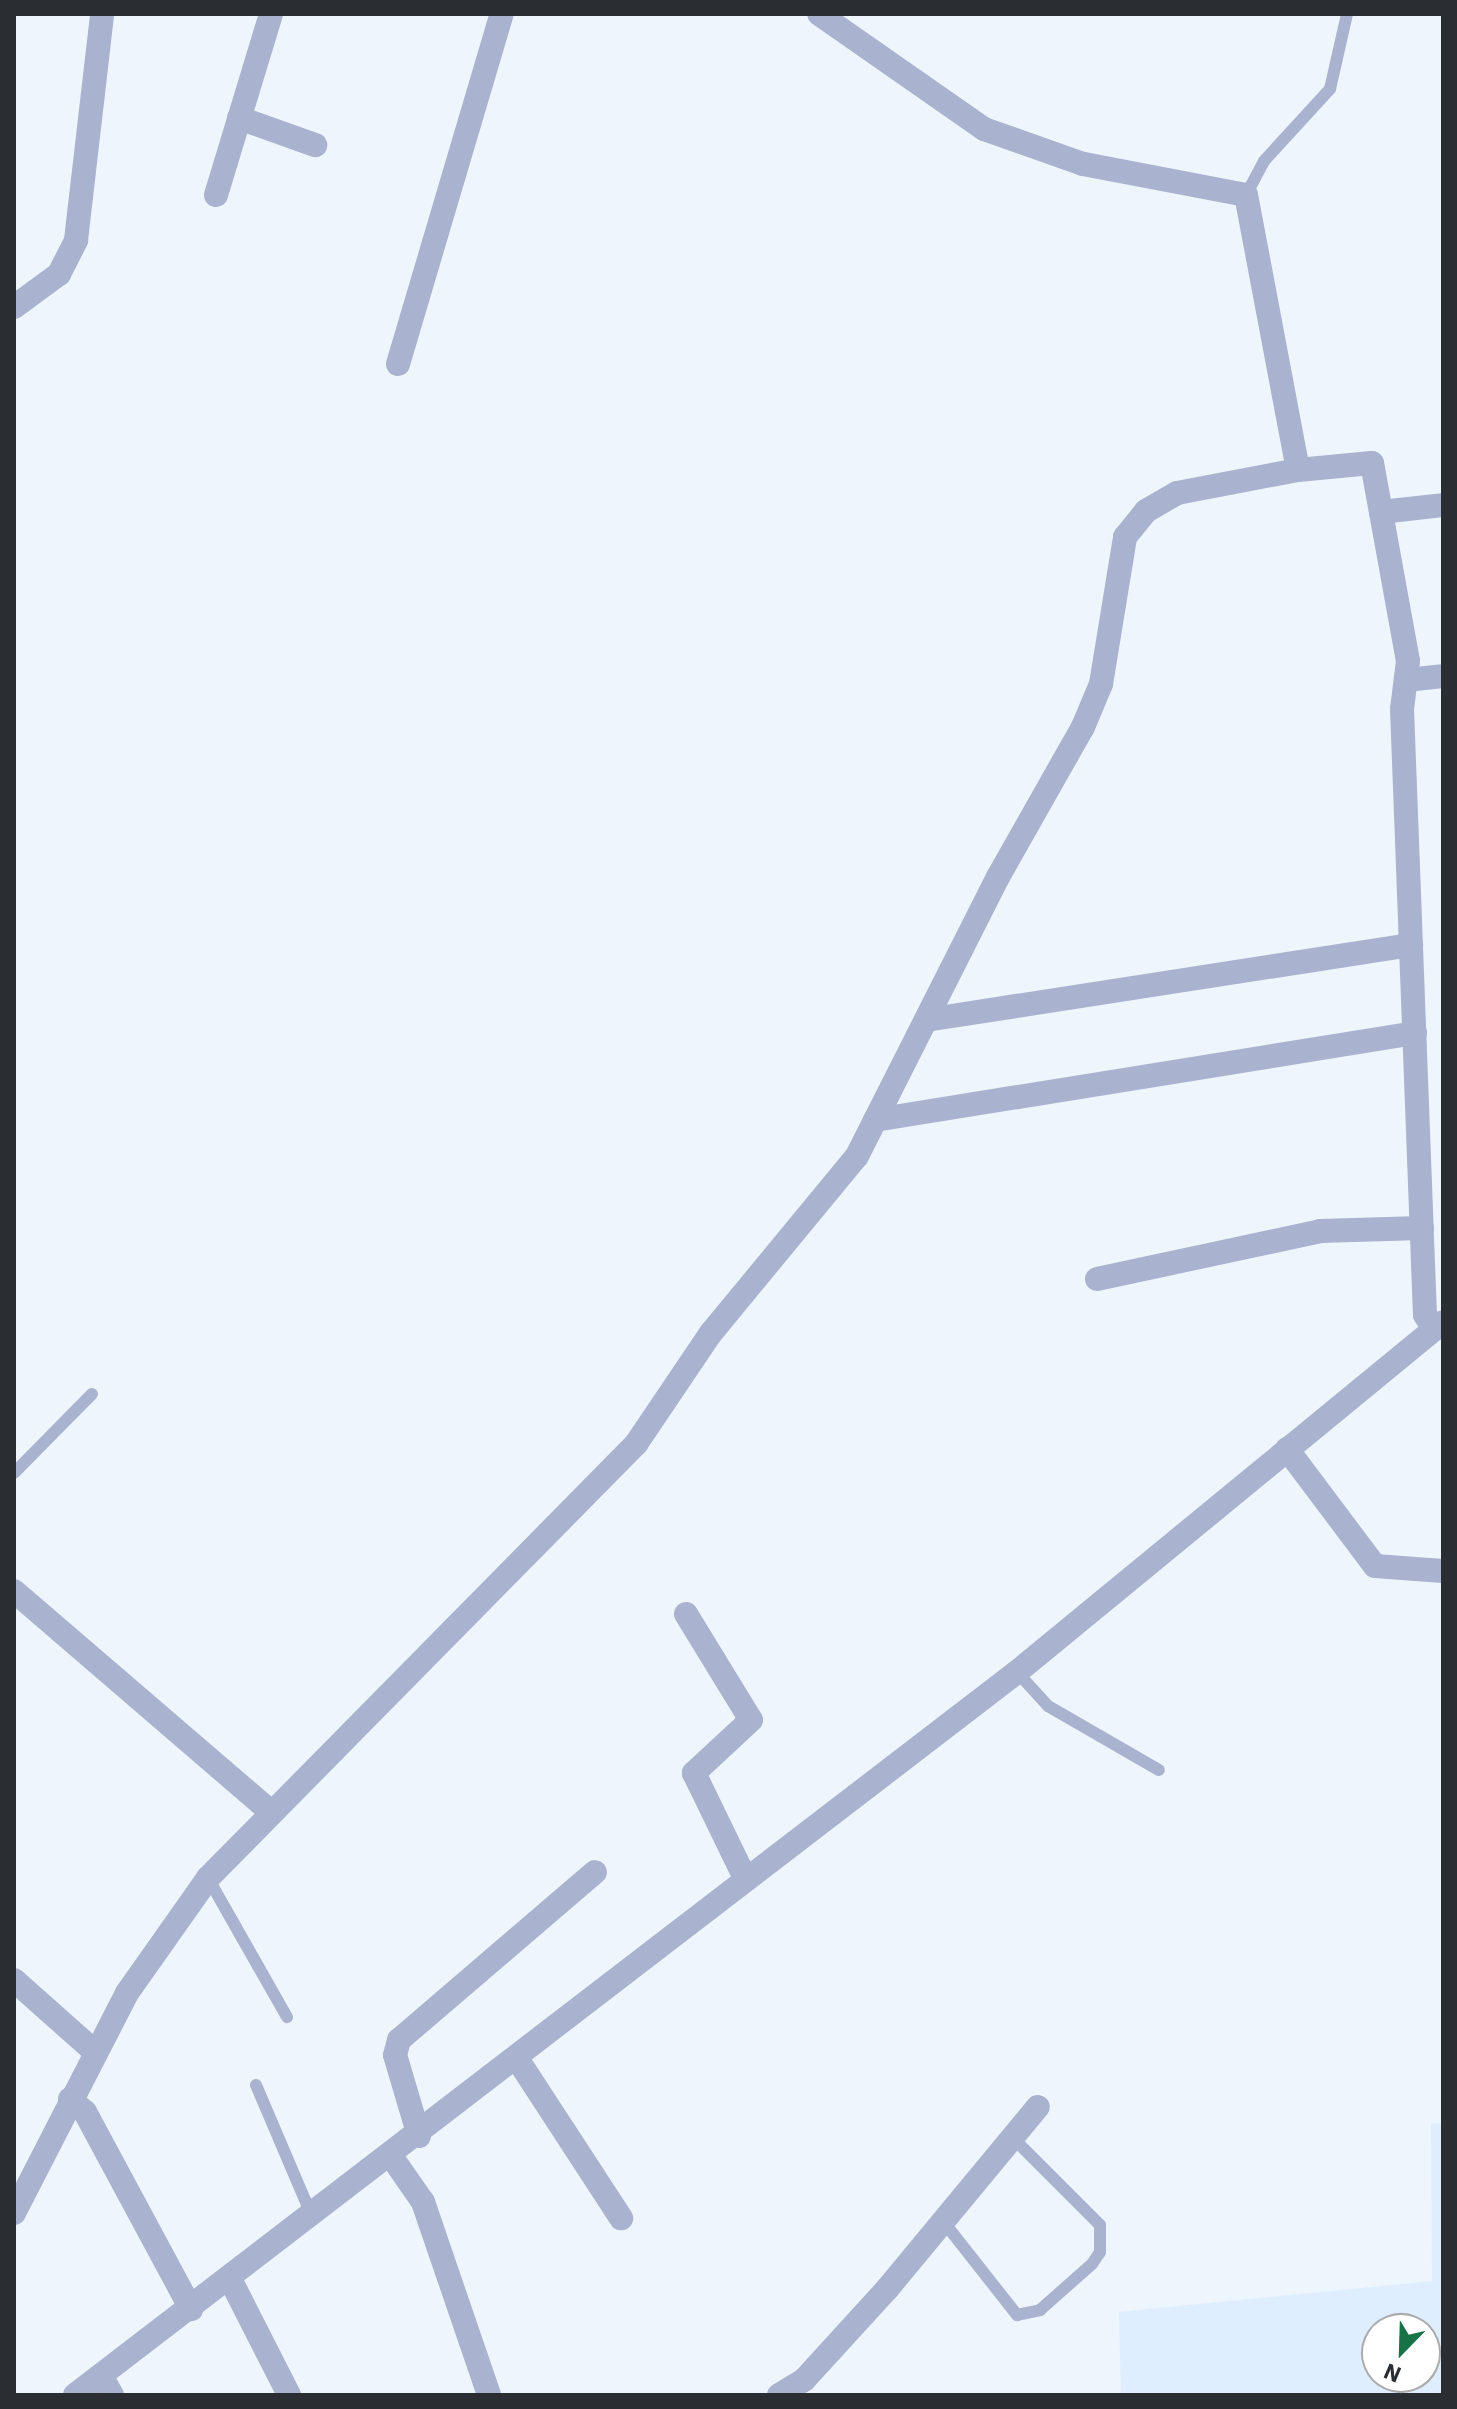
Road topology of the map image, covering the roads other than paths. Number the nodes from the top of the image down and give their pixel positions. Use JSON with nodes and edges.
{"nodes":[{"id":1,"x":102,"y":14,"type":"edge"},
{"id":2,"x":271,"y":14,"type":"edge"},
{"id":3,"x":502,"y":14,"type":"edge"},
{"id":4,"x":819,"y":14,"type":"edge"},
{"id":5,"x":1347,"y":14,"type":"edge"},
{"id":6,"x":239,"y":118,"type":"junction"},
{"id":7,"x":315,"y":145,"type":"dead end"},
{"id":8,"x":216,"y":195,"type":"dead end"},
{"id":9,"x":1246,"y":195,"type":"junction"},
{"id":10,"x":14,"y":307,"type":"edge"},
{"id":11,"x":398,"y":364,"type":"dead end"},
{"id":12,"x":1298,"y":470,"type":"junction"},
{"id":13,"x":1443,"y":505,"type":"edge"},
{"id":14,"x":1381,"y":512,"type":"junction"},
{"id":15,"x":1443,"y":676,"type":"edge"},
{"id":16,"x":1406,"y":680,"type":"junction"},
{"id":17,"x":1411,"y":945,"type":"junction"},
{"id":18,"x":926,"y":1020,"type":"junction"},
{"id":19,"x":1415,"y":1033,"type":"junction"},
{"id":20,"x":875,"y":1120,"type":"junction"},
{"id":21,"x":1422,"y":1228,"type":"junction"},
{"id":22,"x":1097,"y":1279,"type":"dead end"},
{"id":23,"x":1438,"y":1325,"type":"edge"},
{"id":24,"x":92,"y":1394,"type":"dead end"},
{"id":25,"x":1287,"y":1449,"type":"junction"},
{"id":26,"x":14,"y":1473,"type":"edge"},
{"id":27,"x":1443,"y":1571,"type":"edge"},
{"id":28,"x":14,"y":1591,"type":"edge"},
{"id":29,"x":686,"y":1614,"type":"dead end"},
{"id":30,"x":1017,"y":1672,"type":"junction"},
{"id":31,"x":1159,"y":1770,"type":"dead end"},
{"id":32,"x":271,"y":1812,"type":"junction"},
{"id":33,"x":595,"y":1872,"type":"dead end"},
{"id":34,"x":208,"y":1878,"type":"junction"},
{"id":35,"x":745,"y":1878,"type":"junction"},
{"id":36,"x":14,"y":1980,"type":"edge"},
{"id":37,"x":287,"y":2017,"type":"dead end"},
{"id":38,"x":95,"y":2052,"type":"junction"},
{"id":39,"x":518,"y":2060,"type":"junction"},
{"id":40,"x":256,"y":2085,"type":"dead end"},
{"id":41,"x":70,"y":2099,"type":"junction"},
{"id":42,"x":1038,"y":2107,"type":"dead end"},
{"id":43,"x":419,"y":2136,"type":"junction"},
{"id":44,"x":1013,"y":2138,"type":"junction"},
{"id":45,"x":391,"y":2156,"type":"junction"},
{"id":46,"x":14,"y":2213,"type":"edge"},
{"id":47,"x":312,"y":2216,"type":"junction"},
{"id":48,"x":621,"y":2218,"type":"dead end"},
{"id":49,"x":943,"y":2221,"type":"junction"},
{"id":50,"x":230,"y":2279,"type":"junction"},
{"id":51,"x":191,"y":2309,"type":"junction"},
{"id":52,"x":106,"y":2386,"type":"edge"},
{"id":53,"x":75,"y":2395,"type":"edge"},
{"id":54,"x":289,"y":2395,"type":"edge"},
{"id":55,"x":489,"y":2395,"type":"edge"},
{"id":56,"x":779,"y":2395,"type":"edge"}],
"edges":[{"from":1,"to":10,"type":"street"},
{"from":2,"to":6,"type":"street"},
{"from":3,"to":11,"type":"street"},
{"from":4,"to":9,"type":"street"},
{"from":5,"to":9,"type":"lane"},
{"from":6,"to":7,"type":"street"},
{"from":6,"to":8,"type":"street"},
{"from":9,"to":12,"type":"street"},
{"from":12,"to":14,"type":"street"},
{"from":12,"to":18,"type":"street"},
{"from":13,"to":14,"type":"street"},
{"from":14,"to":16,"type":"street"},
{"from":15,"to":16,"type":"street"},
{"from":16,"to":17,"type":"street"},
{"from":17,"to":18,"type":"street"},
{"from":17,"to":19,"type":"street"},
{"from":18,"to":20,"type":"street"},
{"from":19,"to":20,"type":"street"},
{"from":19,"to":21,"type":"street"},
{"from":20,"to":32,"type":"street"},
{"from":21,"to":22,"type":"street"},
{"from":21,"to":23,"type":"street"},
{"from":23,"to":25,"type":"street"},
{"from":24,"to":26,"type":"lane"},
{"from":25,"to":27,"type":"street"},
{"from":25,"to":30,"type":"street"},
{"from":28,"to":32,"type":"street"},
{"from":29,"to":35,"type":"street"},
{"from":30,"to":31,"type":"lane"},
{"from":30,"to":35,"type":"street"},
{"from":32,"to":34,"type":"street"},
{"from":33,"to":43,"type":"street"},
{"from":34,"to":37,"type":"lane"},
{"from":34,"to":38,"type":"street"},
{"from":35,"to":39,"type":"street"},
{"from":36,"to":38,"type":"street"},
{"from":38,"to":41,"type":"street"},
{"from":39,"to":43,"type":"street"},
{"from":39,"to":48,"type":"street"},
{"from":40,"to":47,"type":"lane"},
{"from":41,"to":46,"type":"street"},
{"from":41,"to":51,"type":"street"},
{"from":42,"to":44,"type":"street"},
{"from":43,"to":45,"type":"street"},
{"from":44,"to":49,"type":"street"},
{"from":44,"to":49,"type":"lane"},
{"from":45,"to":47,"type":"street"},
{"from":45,"to":55,"type":"street"},
{"from":47,"to":50,"type":"street"},
{"from":49,"to":56,"type":"street"},
{"from":50,"to":51,"type":"street"},
{"from":50,"to":54,"type":"street"},
{"from":51,"to":52,"type":"street"},
{"from":52,"to":53,"type":"street"}]}
